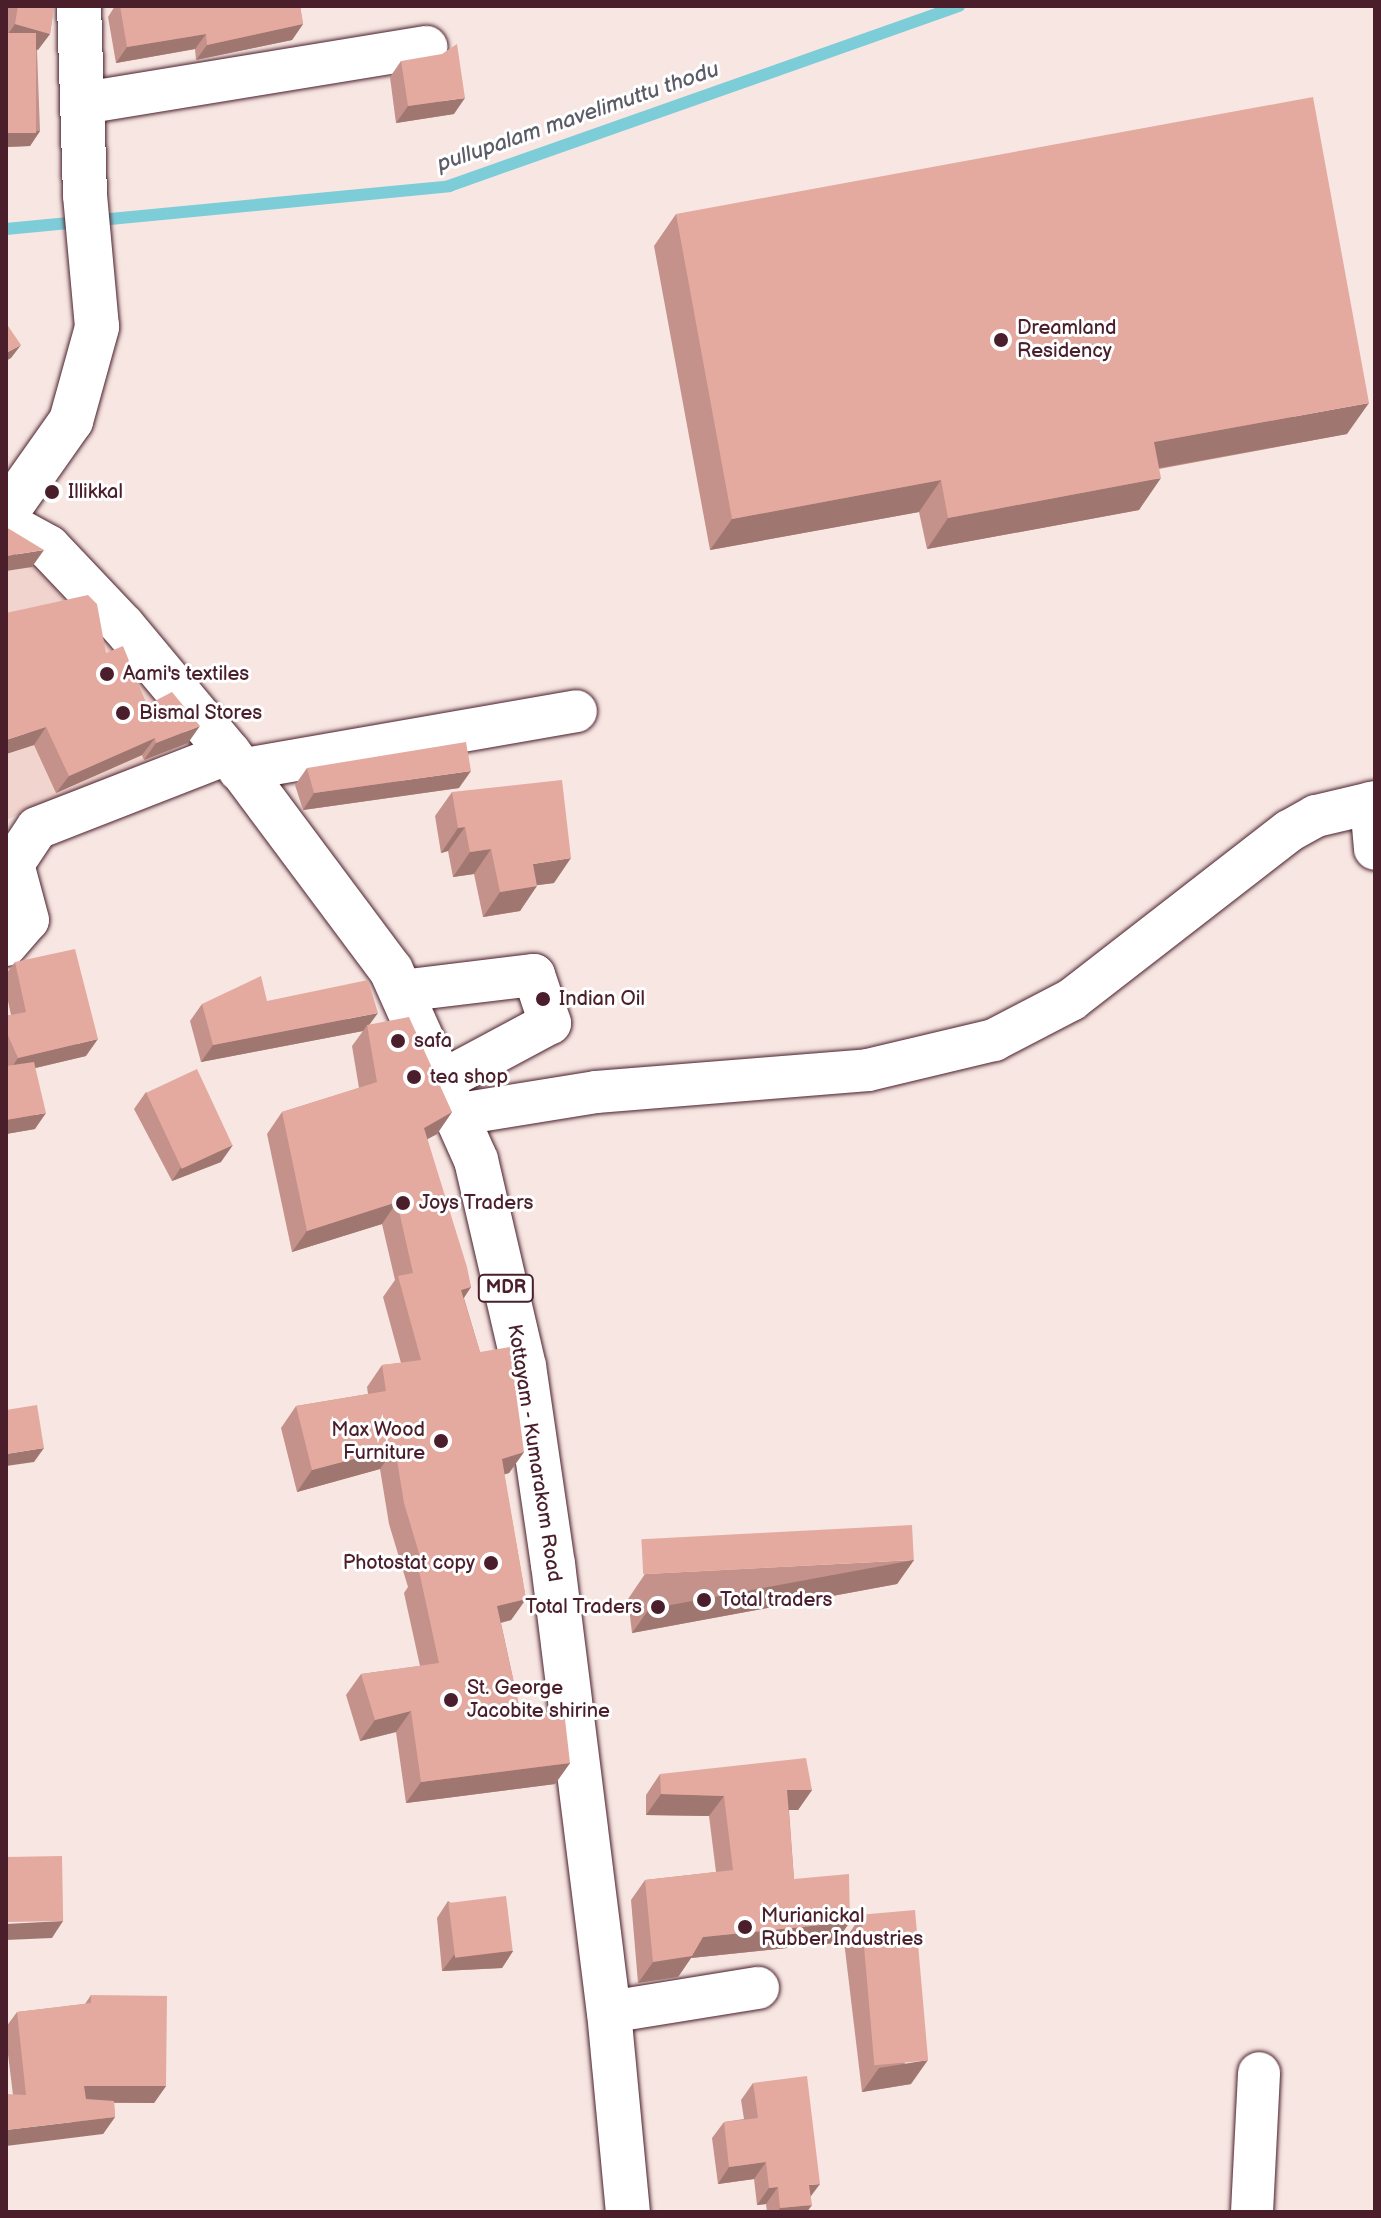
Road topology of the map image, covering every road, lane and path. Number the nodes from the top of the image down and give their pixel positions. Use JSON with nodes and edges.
{"nodes":[{"id":1,"x":79,"y":6,"type":"edge"},
{"id":2,"x":426,"y":47,"type":"dead end"},
{"id":3,"x":84,"y":103,"type":"junction"},
{"id":4,"x":6,"y":513,"type":"edge"},
{"id":5,"x":6,"y":524,"type":"edge"},
{"id":6,"x":576,"y":711,"type":"dead end"},
{"id":7,"x":234,"y":762,"type":"junction"},
{"id":8,"x":1373,"y":803,"type":"edge"},
{"id":9,"x":1375,"y":849,"type":"edge"},
{"id":10,"x":6,"y":945,"type":"edge"},
{"id":11,"x":401,"y":991,"type":"junction"},
{"id":12,"x":447,"y":1099,"type":"junction"},
{"id":13,"x":758,"y":1988,"type":"dead end"},
{"id":14,"x":609,"y":2012,"type":"junction"},
{"id":15,"x":1259,"y":2073,"type":"dead end"},
{"id":16,"x":628,"y":2212,"type":"edge"},
{"id":17,"x":1252,"y":2212,"type":"edge"}],
"edges":[{"from":1,"to":3,"type":"main road"},
{"from":2,"to":3,"type":"street"},
{"from":3,"to":4,"type":"main road"},
{"from":5,"to":7,"type":"main road","name":"Kottayam - Kumarakom Road","number":"MDR"},
{"from":6,"to":7,"type":"street"},
{"from":7,"to":10,"type":"street"},
{"from":7,"to":11,"type":"main road","name":"Kottayam - Kumarakom Road","number":"MDR"},
{"from":8,"to":9,"type":"street"},
{"from":8,"to":12,"type":"street"},
{"from":11,"to":12,"type":"main road","name":"Kottayam - Kumarakom Road","number":"MDR"},
{"from":11,"to":12,"type":"street"},
{"from":12,"to":14,"type":"main road","name":"Kottayam - Kumarakom Road","number":"MDR"},
{"from":13,"to":14,"type":"street"},
{"from":14,"to":16,"type":"main road","name":"Kottayam - Kumarakom Road","number":"MDR"},
{"from":15,"to":17,"type":"street"}]}
